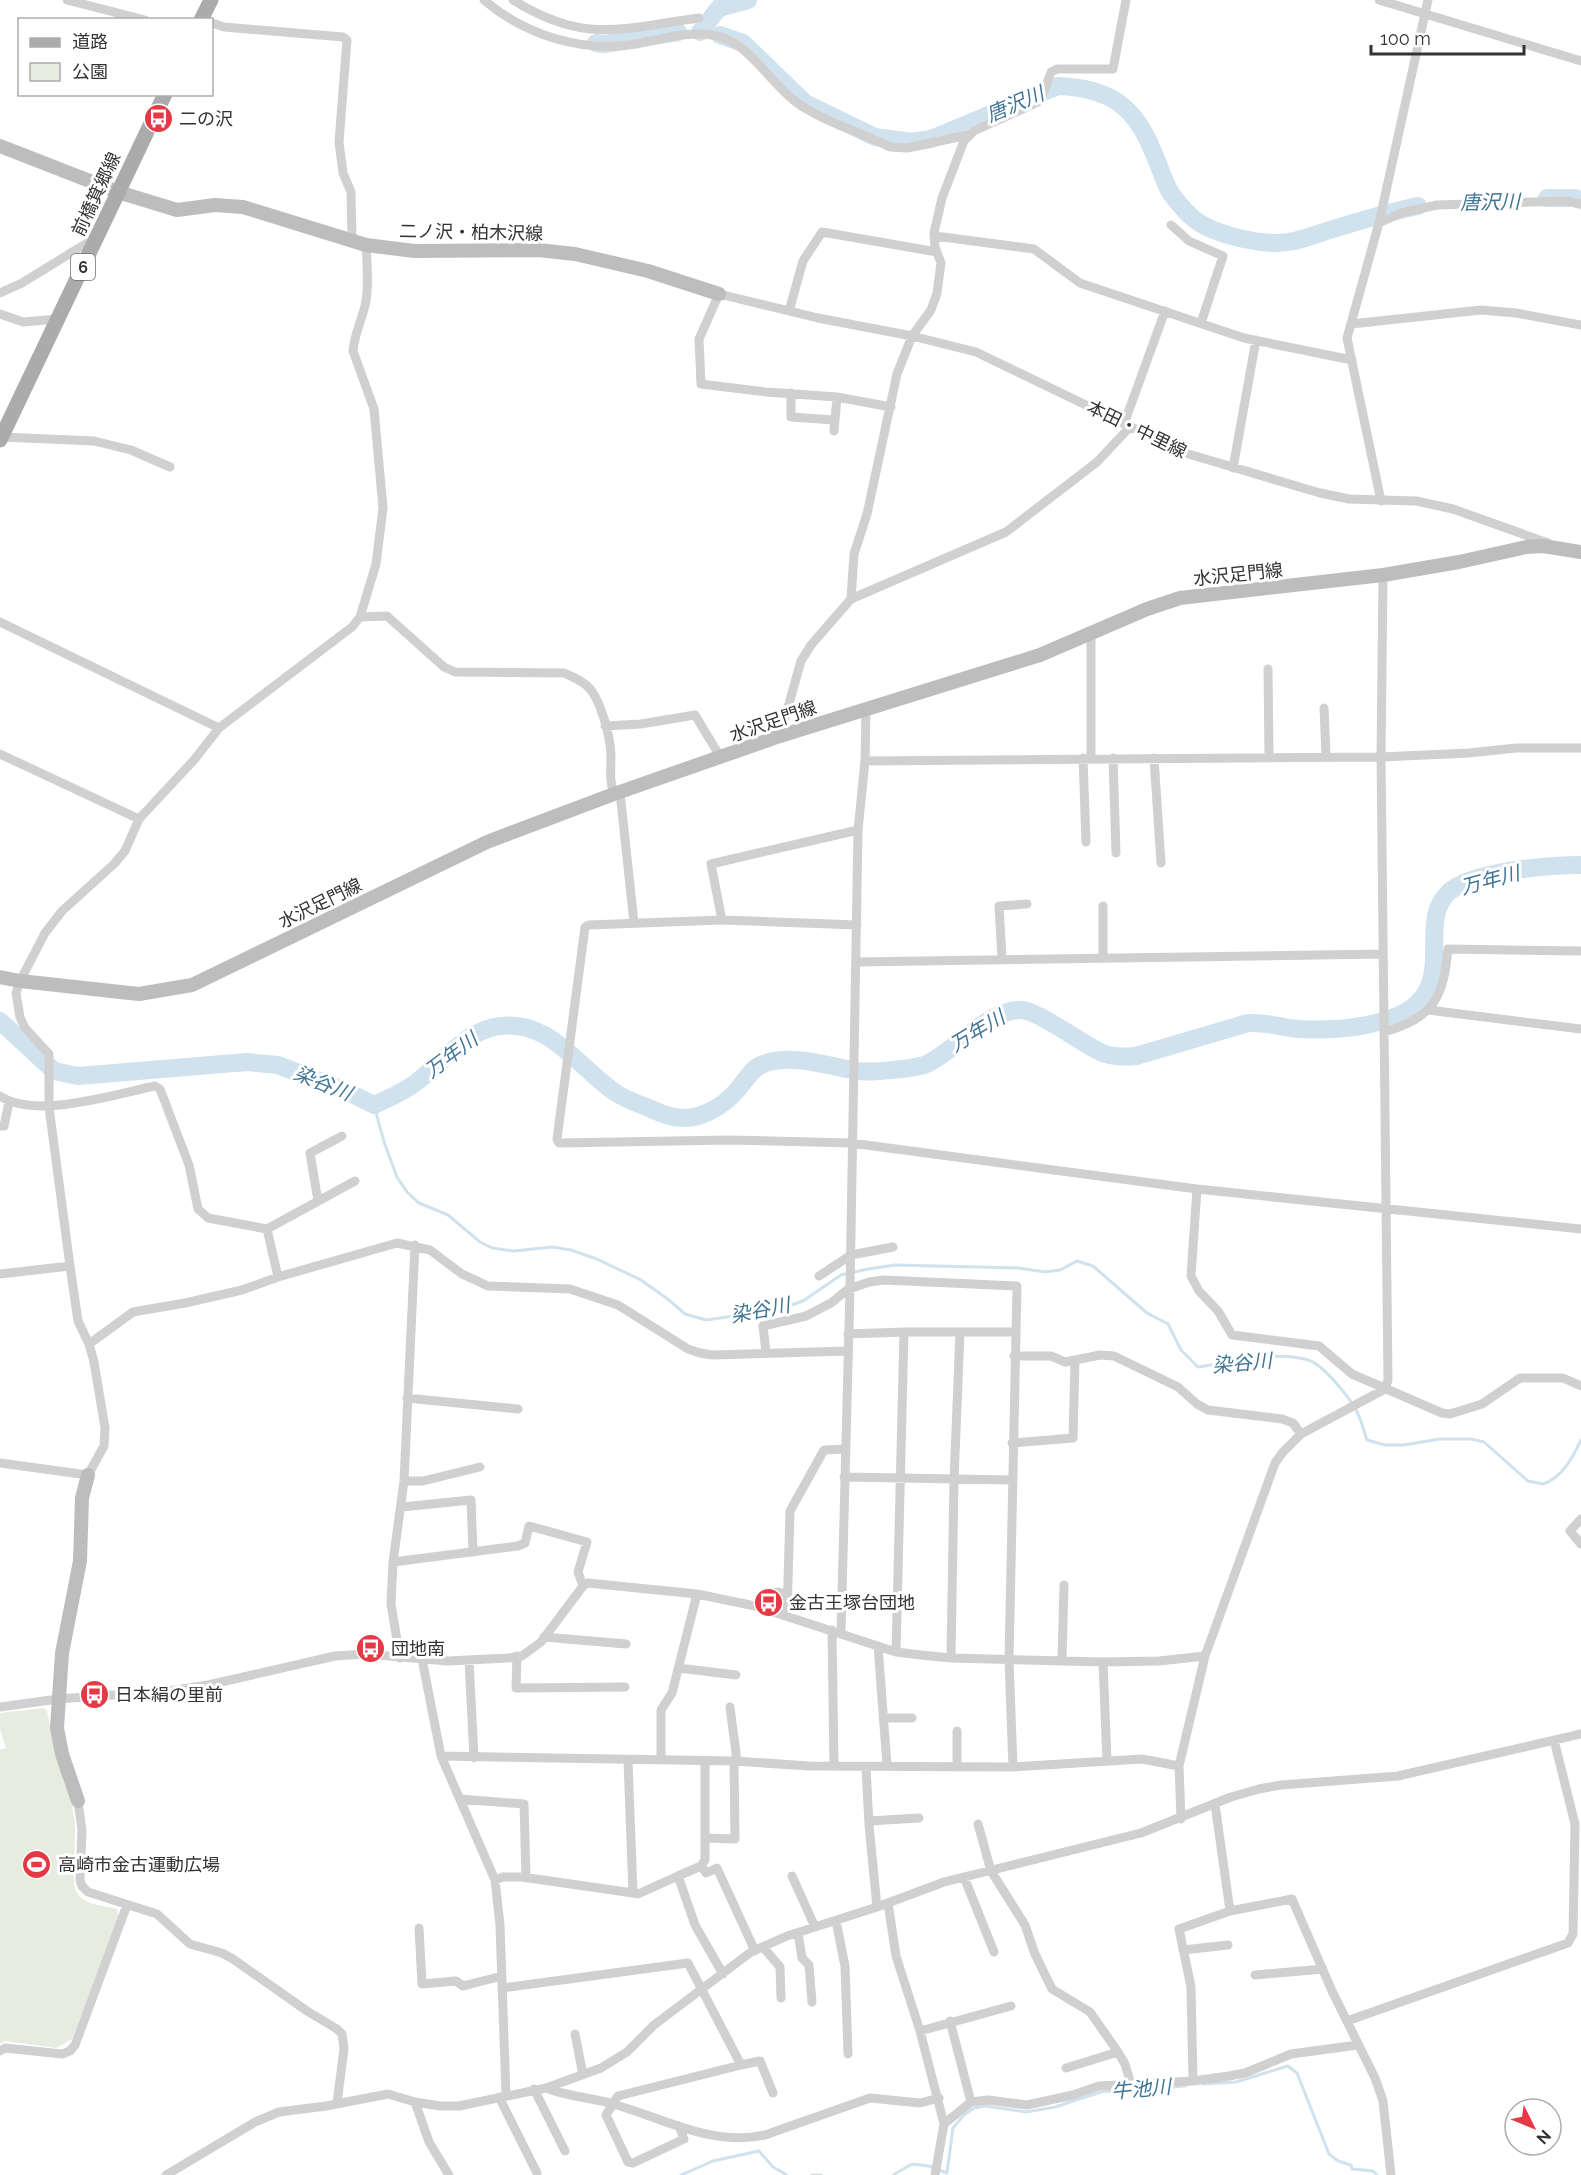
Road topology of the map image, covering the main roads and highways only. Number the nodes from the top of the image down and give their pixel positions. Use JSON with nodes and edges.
{"nodes":[{"id":1,"x":211,"y":0,"type":"edge"},
{"id":2,"x":202,"y":18,"type":"edge"},
{"id":3,"x":164,"y":96,"type":"edge"},
{"id":4,"x":0,"y":147,"type":"edge"},
{"id":5,"x":118,"y":192,"type":"junction"},
{"id":6,"x":719,"y":294,"type":"road end"},
{"id":7,"x":6,"y":415,"type":"edge"},
{"id":8,"x":1,"y":439,"type":"edge"},
{"id":9,"x":1581,"y":552,"type":"edge"},
{"id":10,"x":0,"y":977,"type":"edge"},
{"id":11,"x":88,"y":1476,"type":"road end"},
{"id":12,"x":78,"y":1801,"type":"road end"}],
"edges":[{"from":1,"to":2,"type":"main road"},
{"from":3,"to":5,"type":"main road","name":"前橋箕郷線","number":"6"},
{"from":4,"to":5,"type":"main road","name":"二ノ沢・柏木沢線"},
{"from":5,"to":6,"type":"main road","name":"二ノ沢・柏木沢線"},
{"from":5,"to":7,"type":"main road","name":"前橋箕郷線","number":"6"},
{"from":7,"to":8,"type":"main road","name":"前橋箕郷線","number":"6"},
{"from":9,"to":10,"type":"main road","name":"水沢足門線"},
{"from":11,"to":12,"type":"main road"}]}
